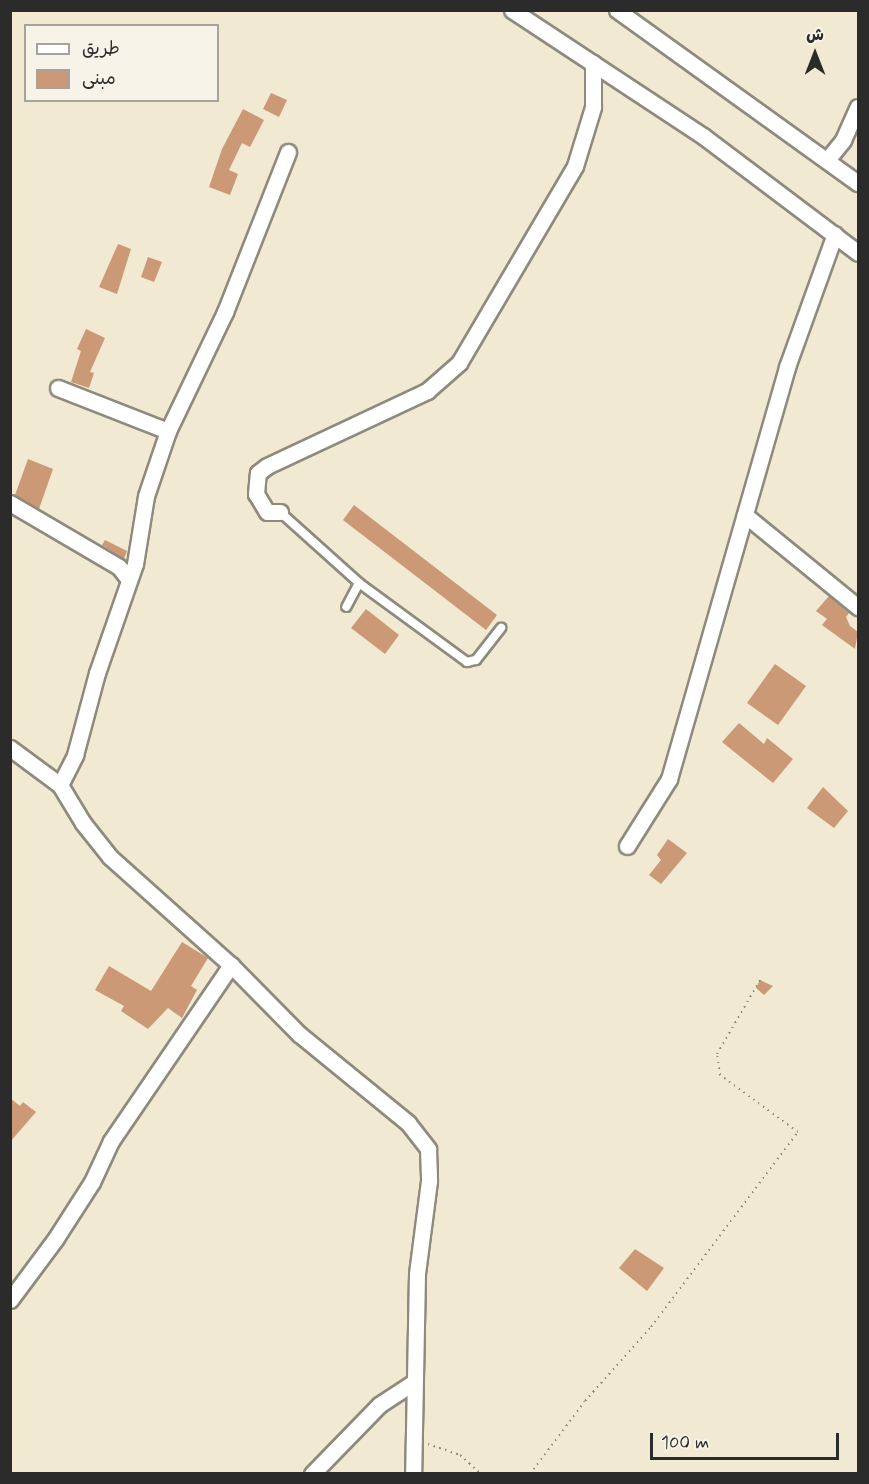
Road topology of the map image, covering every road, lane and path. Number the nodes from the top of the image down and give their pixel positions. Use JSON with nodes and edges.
{"nodes":[{"id":1,"x":512,"y":10,"type":"edge"},
{"id":2,"x":616,"y":10,"type":"edge"},
{"id":3,"x":593,"y":63,"type":"junction"},
{"id":4,"x":858,"y":107,"type":"edge"},
{"id":5,"x":288,"y":152,"type":"dead end"},
{"id":6,"x":828,"y":160,"type":"junction"},
{"id":7,"x":858,"y":183,"type":"edge"},
{"id":8,"x":835,"y":234,"type":"junction"},
{"id":9,"x":858,"y":253,"type":"edge"},
{"id":10,"x":58,"y":388,"type":"dead end"},
{"id":11,"x":168,"y":431,"type":"junction"},
{"id":12,"x":10,"y":503,"type":"edge"},
{"id":13,"x":280,"y":512,"type":"joint"},
{"id":14,"x":745,"y":515,"type":"junction"},
{"id":15,"x":129,"y":580,"type":"junction"},
{"id":16,"x":359,"y":583,"type":"junction"},
{"id":17,"x":346,"y":607,"type":"dead end"},
{"id":18,"x":858,"y":607,"type":"edge"},
{"id":19,"x":501,"y":628,"type":"dead end"},
{"id":20,"x":10,"y":748,"type":"edge"},
{"id":21,"x":60,"y":785,"type":"junction"},
{"id":22,"x":627,"y":846,"type":"dead end"},
{"id":23,"x":231,"y":965,"type":"junction"},
{"id":24,"x":760,"y":980,"type":"dead end"},
{"id":25,"x":10,"y":1300,"type":"edge"},
{"id":26,"x":414,"y":1382,"type":"junction"},
{"id":27,"x":413,"y":1442,"type":"junction"},
{"id":28,"x":312,"y":1473,"type":"edge"},
{"id":29,"x":413,"y":1473,"type":"edge"},
{"id":30,"x":481,"y":1473,"type":"edge"},
{"id":31,"x":530,"y":1473,"type":"edge"}],
"edges":[{"from":1,"to":3,"type":"street"},
{"from":2,"to":6,"type":"street"},
{"from":3,"to":8,"type":"street"},
{"from":3,"to":13,"type":"street"},
{"from":4,"to":6,"type":"street"},
{"from":5,"to":11,"type":"street"},
{"from":6,"to":7,"type":"street"},
{"from":8,"to":9,"type":"street"},
{"from":8,"to":14,"type":"street"},
{"from":10,"to":11,"type":"street"},
{"from":11,"to":15,"type":"street"},
{"from":12,"to":15,"type":"street"},
{"from":13,"to":16,"type":"lane"},
{"from":14,"to":18,"type":"street"},
{"from":14,"to":22,"type":"street"},
{"from":15,"to":21,"type":"street"},
{"from":16,"to":17,"type":"lane"},
{"from":16,"to":19,"type":"lane"},
{"from":20,"to":21,"type":"street"},
{"from":21,"to":23,"type":"street"},
{"from":23,"to":25,"type":"street"},
{"from":23,"to":26,"type":"street"},
{"from":24,"to":31,"type":"path"},
{"from":26,"to":27,"type":"street"},
{"from":26,"to":28,"type":"street"},
{"from":27,"to":29,"type":"street"},
{"from":27,"to":30,"type":"path"}]}
